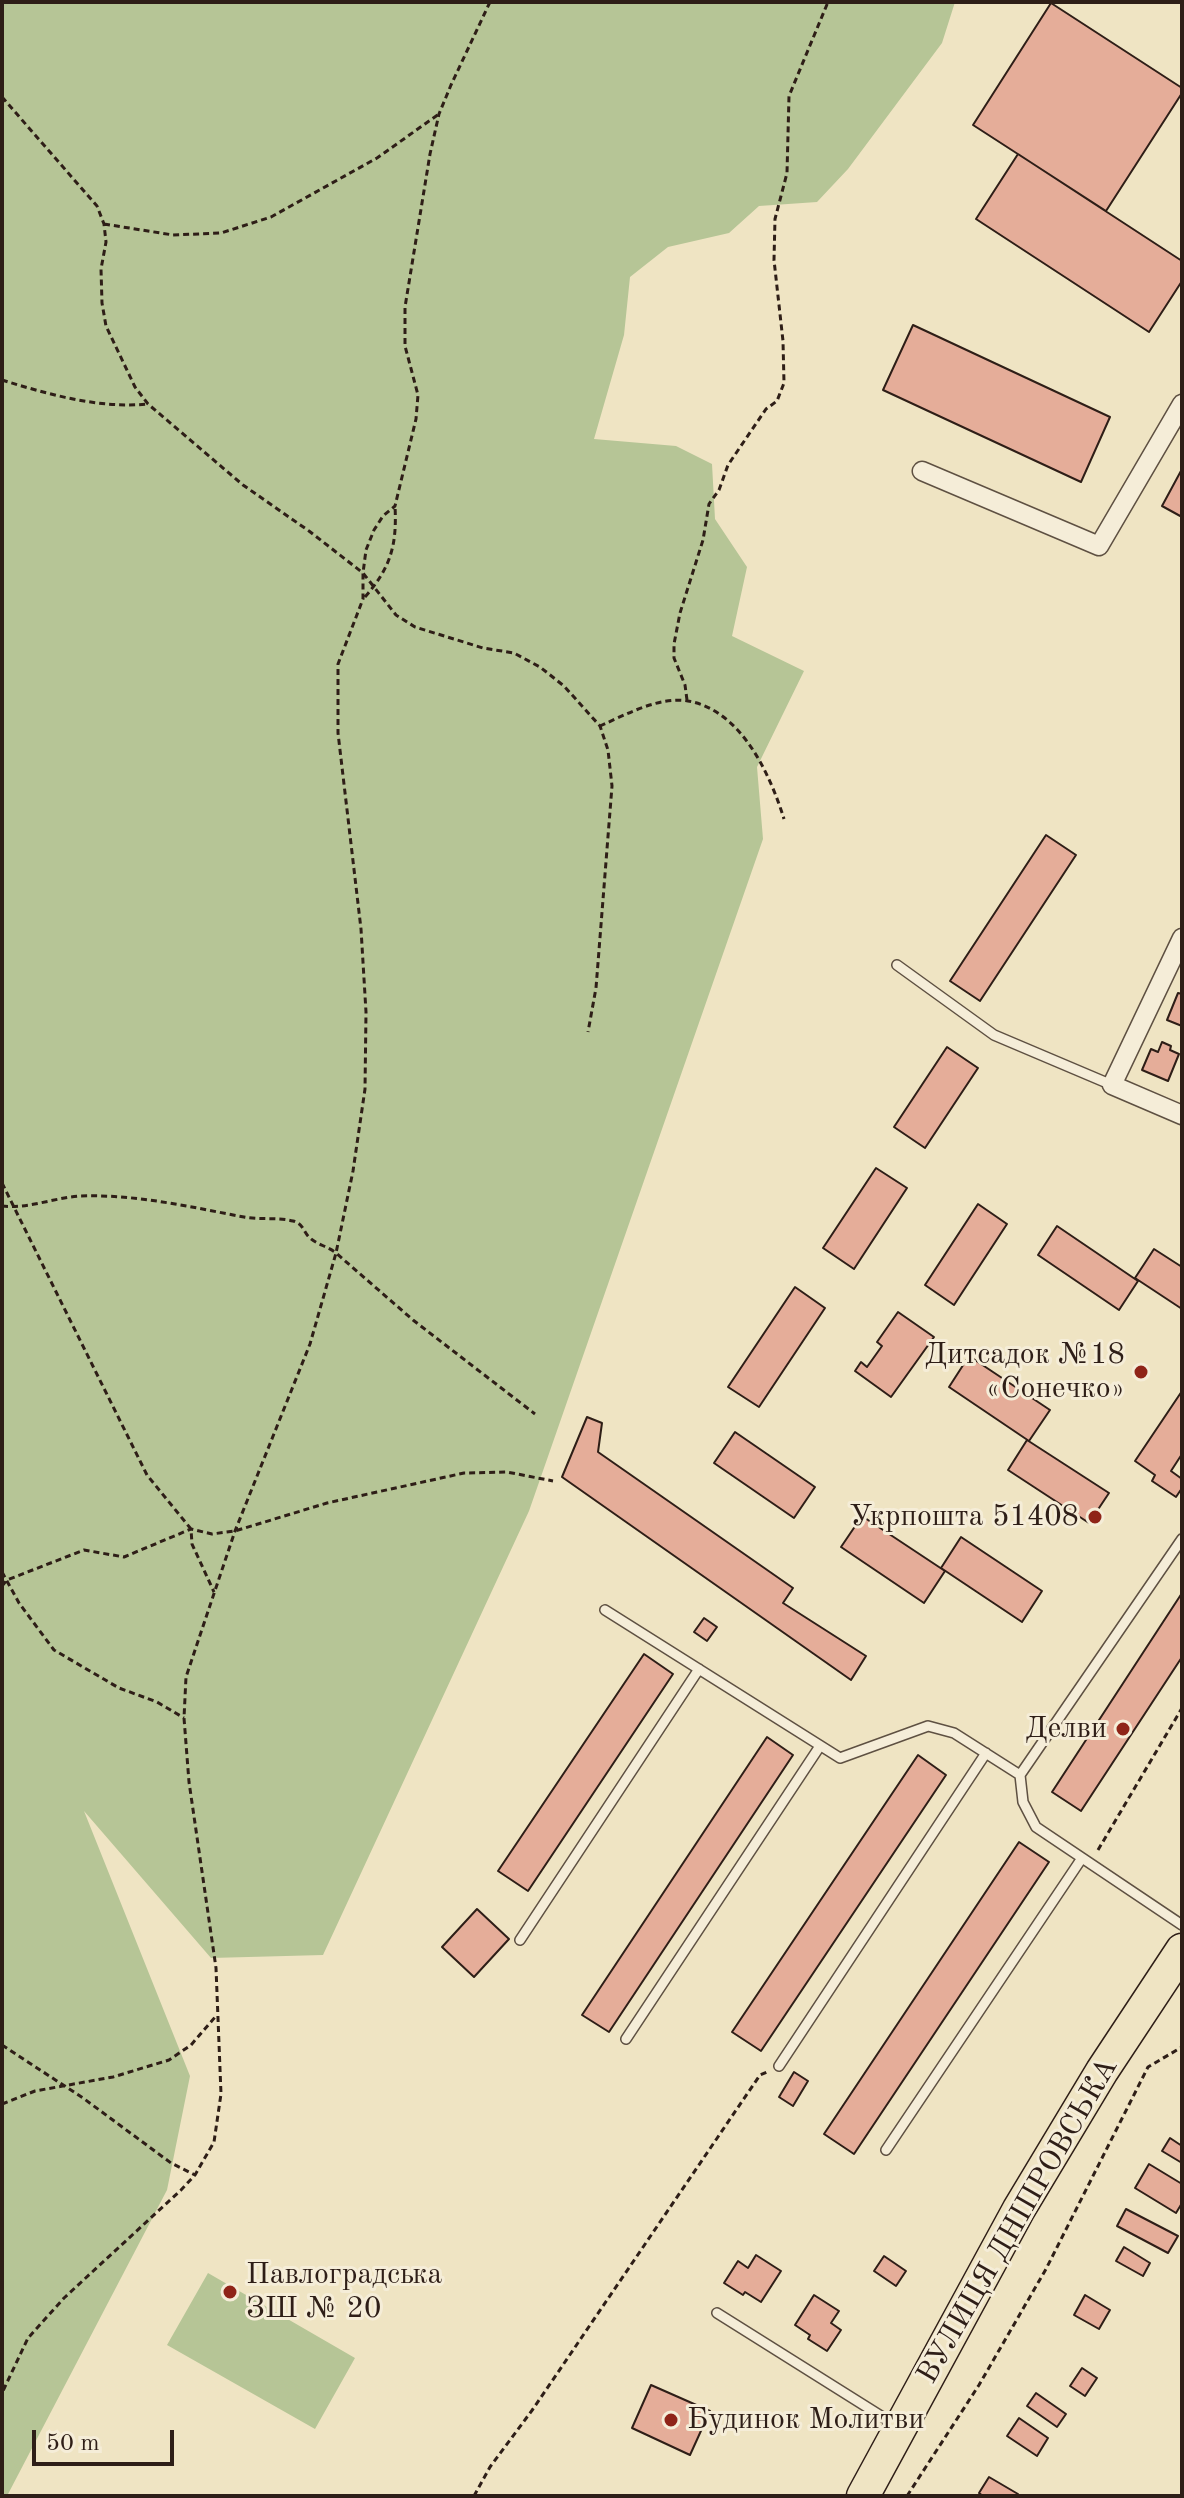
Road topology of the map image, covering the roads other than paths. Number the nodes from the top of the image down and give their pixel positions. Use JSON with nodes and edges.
{"nodes":[{"id":1,"x":1182,"y":404,"type":"edge"},
{"id":2,"x":922,"y":471,"type":"dead end"},
{"id":3,"x":1182,"y":938,"type":"edge"},
{"id":4,"x":897,"y":965,"type":"dead end"},
{"id":5,"x":1176,"y":969,"type":"edge"},
{"id":6,"x":1112,"y":1085,"type":"junction"},
{"id":7,"x":1182,"y":1115,"type":"edge"},
{"id":8,"x":1182,"y":1539,"type":"edge"},
{"id":9,"x":605,"y":1610,"type":"dead end"},
{"id":10,"x":699,"y":1669,"type":"junction"},
{"id":11,"x":820,"y":1746,"type":"junction"},
{"id":12,"x":986,"y":1753,"type":"junction"},
{"id":13,"x":1020,"y":1775,"type":"junction"},
{"id":14,"x":1086,"y":1861,"type":"junction"},
{"id":15,"x":1182,"y":1925,"type":"edge"},
{"id":16,"x":520,"y":1940,"type":"dead end"},
{"id":17,"x":1182,"y":1950,"type":"edge"},
{"id":18,"x":626,"y":2039,"type":"dead end"},
{"id":19,"x":779,"y":2066,"type":"road end"},
{"id":20,"x":886,"y":2150,"type":"dead end"},
{"id":21,"x":717,"y":2313,"type":"dead end"},
{"id":22,"x":900,"y":2428,"type":"junction"},
{"id":23,"x":863,"y":2496,"type":"edge"}],
"edges":[{"from":1,"to":2,"type":"street"},
{"from":3,"to":5,"type":"street"},
{"from":4,"to":6,"type":"lane"},
{"from":5,"to":6,"type":"street"},
{"from":6,"to":7,"type":"street"},
{"from":8,"to":13,"type":"lane"},
{"from":9,"to":10,"type":"lane"},
{"from":10,"to":11,"type":"lane"},
{"from":10,"to":16,"type":"lane"},
{"from":11,"to":12,"type":"lane"},
{"from":11,"to":18,"type":"lane"},
{"from":12,"to":13,"type":"lane"},
{"from":12,"to":19,"type":"lane"},
{"from":13,"to":14,"type":"lane"},
{"from":14,"to":15,"type":"lane"},
{"from":14,"to":20,"type":"lane"},
{"from":17,"to":22,"type":"highway","name":"ВУЛИЦЯ ДНІПРОВСЬКА"},
{"from":21,"to":22,"type":"lane"},
{"from":22,"to":23,"type":"highway","name":"ВУЛИЦЯ ДНІПРОВСЬКА"}]}
